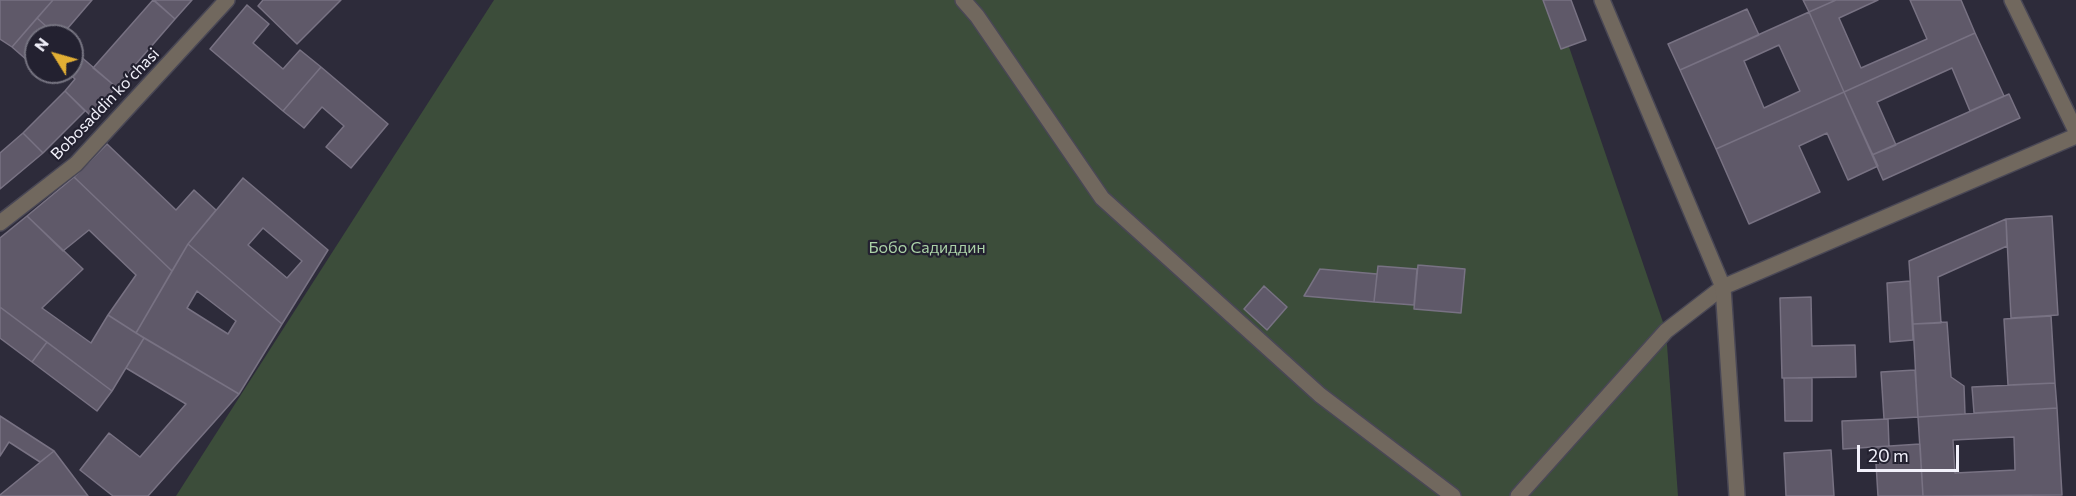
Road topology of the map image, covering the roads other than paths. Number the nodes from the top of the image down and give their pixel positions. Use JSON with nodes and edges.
{"nodes":[{"id":1,"x":228,"y":0,"type":"edge"},
{"id":2,"x":963,"y":0,"type":"edge"},
{"id":3,"x":1602,"y":0,"type":"edge"},
{"id":4,"x":2012,"y":0,"type":"edge"},
{"id":5,"x":2076,"y":131,"type":"edge"},
{"id":6,"x":2076,"y":136,"type":"edge"},
{"id":7,"x":0,"y":223,"type":"edge"},
{"id":8,"x":1723,"y":287,"type":"junction"},
{"id":9,"x":1453,"y":496,"type":"edge"},
{"id":10,"x":1518,"y":496,"type":"edge"},
{"id":11,"x":1737,"y":496,"type":"edge"}],
"edges":[{"from":1,"to":7,"type":"street","name":"Bobosaddin koʻchasi"},
{"from":2,"to":9,"type":"street"},
{"from":3,"to":8,"type":"street"},
{"from":4,"to":5,"type":"street"},
{"from":6,"to":8,"type":"street"},
{"from":8,"to":10,"type":"street"},
{"from":8,"to":11,"type":"street"}]}
